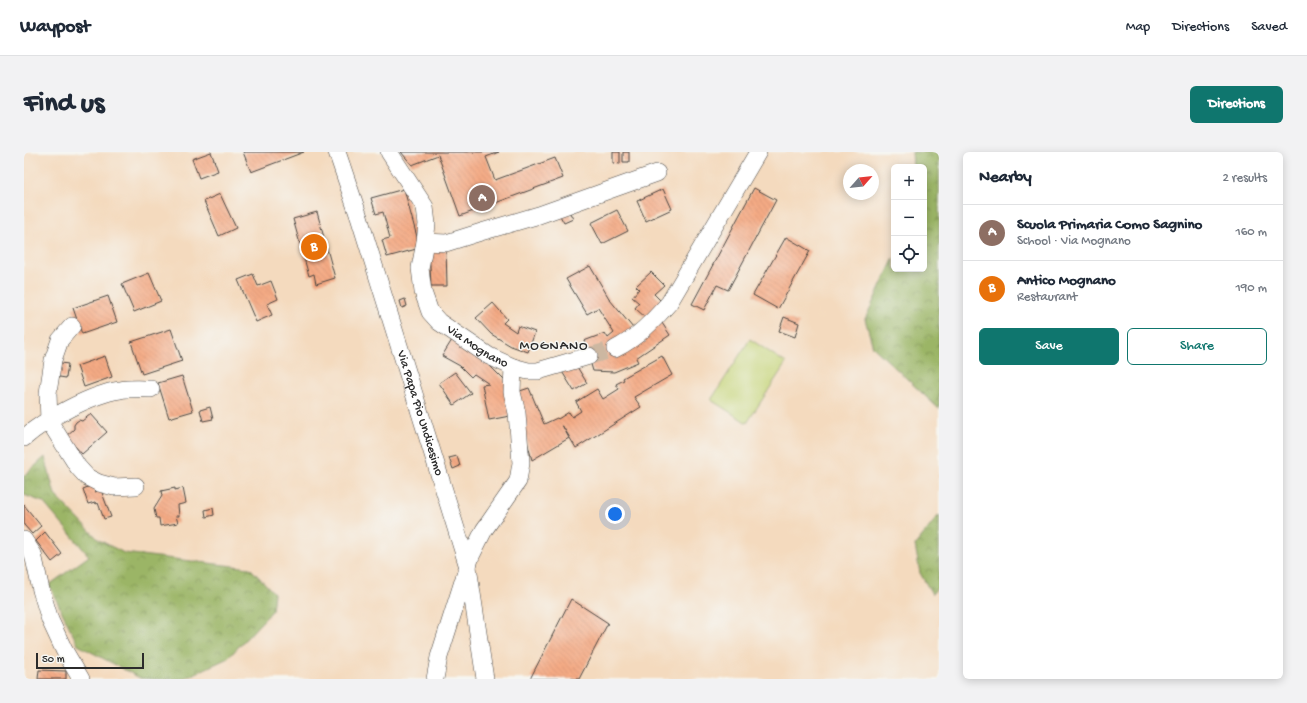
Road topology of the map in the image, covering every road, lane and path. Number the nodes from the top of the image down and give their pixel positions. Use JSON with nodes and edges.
{"nodes":[{"id":1,"x":337,"y":152,"type":"edge"},
{"id":2,"x":389,"y":152,"type":"edge"},
{"id":3,"x":758,"y":152,"type":"edge"},
{"id":4,"x":657,"y":173,"type":"dead end"},
{"id":5,"x":425,"y":242,"type":"junction"},
{"id":6,"x":72,"y":326,"type":"dead end"},
{"id":7,"x":615,"y":349,"type":"tunnel mouth"},
{"id":8,"x":589,"y":356,"type":"tunnel mouth"},
{"id":9,"x":513,"y":367,"type":"junction"},
{"id":10,"x":151,"y":389,"type":"dead end"},
{"id":11,"x":48,"y":421,"type":"junction"},
{"id":12,"x":24,"y":438,"type":"edge"},
{"id":13,"x":136,"y":486,"type":"dead end"},
{"id":14,"x":24,"y":540,"type":"edge"},
{"id":15,"x":468,"y":567,"type":"junction"},
{"id":16,"x":81,"y":679,"type":"edge"},
{"id":17,"x":435,"y":679,"type":"edge"},
{"id":18,"x":485,"y":679,"type":"edge"}],
"edges":[{"from":1,"to":15,"type":"street","name":"Via Papa Pio Undicesimo"},
{"from":2,"to":5,"type":"street","name":"Via Mognano"},
{"from":3,"to":7,"type":"street"},
{"from":4,"to":5,"type":"street"},
{"from":5,"to":9,"type":"street","name":"Via Mognano"},
{"from":6,"to":11,"type":"street"},
{"from":8,"to":9,"type":"street"},
{"from":9,"to":15,"type":"street","name":"Via Mognano"},
{"from":10,"to":11,"type":"street"},
{"from":11,"to":12,"type":"street"},
{"from":11,"to":13,"type":"street"},
{"from":14,"to":16,"type":"street"},
{"from":15,"to":17,"type":"street","name":"Via Mognano"},
{"from":15,"to":18,"type":"street","name":"Via Papa Pio Undicesimo"}]}
